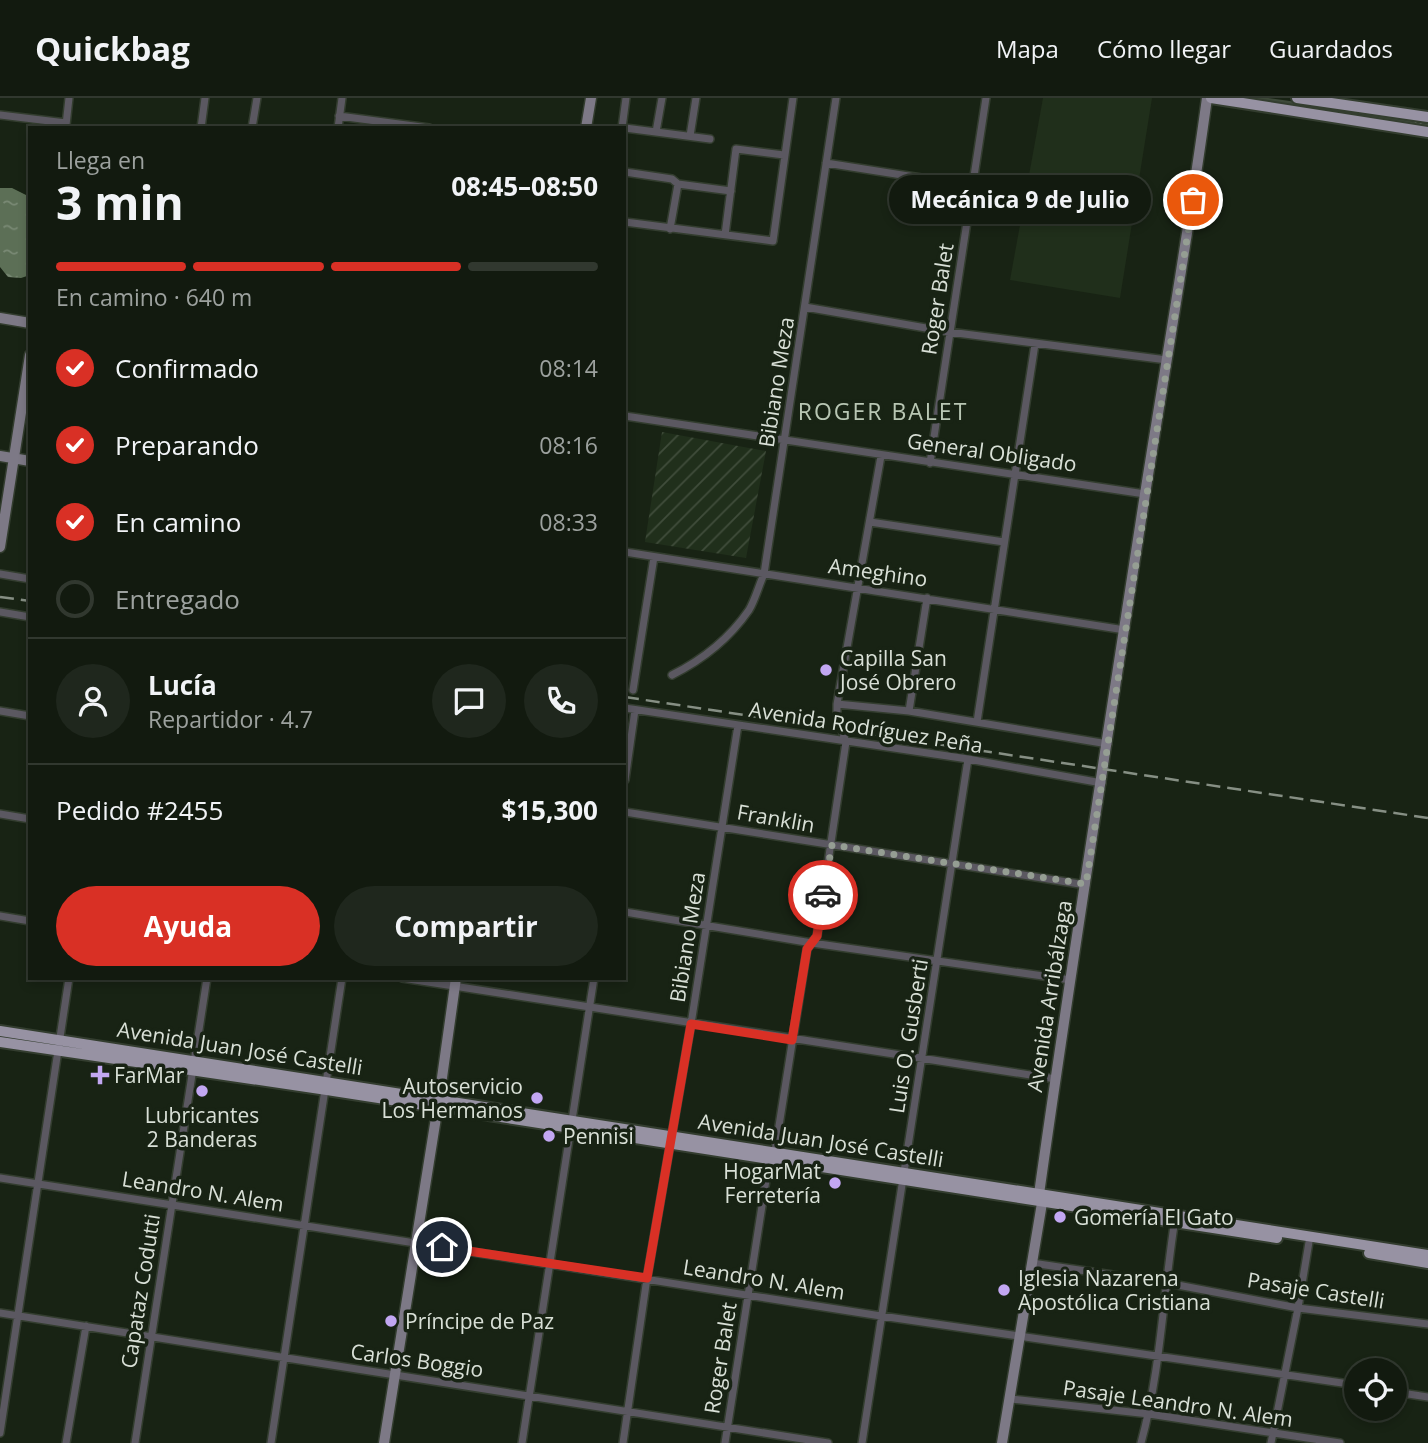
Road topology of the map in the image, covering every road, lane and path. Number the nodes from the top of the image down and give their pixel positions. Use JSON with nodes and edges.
{"nodes":[{"id":1,"x":69,"y":98,"type":"edge"},
{"id":2,"x":205,"y":98,"type":"edge"},
{"id":3,"x":257,"y":98,"type":"edge"},
{"id":4,"x":342,"y":98,"type":"edge"},
{"id":5,"x":591,"y":98,"type":"edge"},
{"id":6,"x":625,"y":98,"type":"edge"},
{"id":7,"x":662,"y":98,"type":"edge"},
{"id":8,"x":696,"y":98,"type":"edge"},
{"id":9,"x":793,"y":98,"type":"edge"},
{"id":10,"x":836,"y":98,"type":"edge"},
{"id":11,"x":986,"y":98,"type":"edge"},
{"id":12,"x":1209,"y":98,"type":"edge"},
{"id":13,"x":1297,"y":98,"type":"edge"},
{"id":14,"x":1355,"y":102,"type":"edge"},
{"id":15,"x":0,"y":115,"type":"edge"},
{"id":16,"x":340,"y":116,"type":"junction"},
{"id":17,"x":1428,"y":117,"type":"edge"},
{"id":18,"x":1352,"y":118,"type":"junction"},
{"id":19,"x":66,"y":126,"type":"edge"},
{"id":20,"x":201,"y":126,"type":"edge"},
{"id":21,"x":252,"y":126,"type":"edge"},
{"id":22,"x":338,"y":126,"type":"edge"},
{"id":23,"x":414,"y":126,"type":"edge"},
{"id":24,"x":586,"y":126,"type":"edge"},
{"id":25,"x":624,"y":126,"type":"edge"},
{"id":26,"x":626,"y":128,"type":"edge"},
{"id":27,"x":656,"y":132,"type":"junction"},
{"id":28,"x":1428,"y":132,"type":"edge"},
{"id":29,"x":690,"y":136,"type":"junction"},
{"id":30,"x":710,"y":139,"type":"dead end"},
{"id":31,"x":784,"y":155,"type":"junction"},
{"id":32,"x":826,"y":163,"type":"junction"},
{"id":33,"x":626,"y":172,"type":"edge"},
{"id":34,"x":678,"y":184,"type":"junction"},
{"id":35,"x":972,"y":186,"type":"junction"},
{"id":36,"x":731,"y":191,"type":"junction"},
{"id":37,"x":626,"y":222,"type":"edge"},
{"id":38,"x":670,"y":229,"type":"junction"},
{"id":39,"x":726,"y":235,"type":"junction"},
{"id":40,"x":805,"y":307,"type":"junction"},
{"id":41,"x":0,"y":318,"type":"edge"},
{"id":42,"x":28,"y":323,"type":"edge"},
{"id":43,"x":949,"y":332,"type":"junction"},
{"id":44,"x":1035,"y":344,"type":"junction"},
{"id":45,"x":1167,"y":360,"type":"junction"},
{"id":46,"x":27,"y":388,"type":"edge"},
{"id":47,"x":626,"y":416,"type":"edge"},
{"id":48,"x":785,"y":440,"type":"junction"},
{"id":49,"x":0,"y":456,"type":"edge"},
{"id":50,"x":881,"y":456,"type":"junction"},
{"id":51,"x":14,"y":458,"type":"junction"},
{"id":52,"x":28,"y":461,"type":"edge"},
{"id":53,"x":930,"y":463,"type":"junction"},
{"id":54,"x":1014,"y":474,"type":"junction"},
{"id":55,"x":1145,"y":494,"type":"junction"},
{"id":56,"x":870,"y":522,"type":"junction"},
{"id":57,"x":1004,"y":542,"type":"junction"},
{"id":58,"x":0,"y":547,"type":"edge"},
{"id":59,"x":626,"y":552,"type":"edge"},
{"id":60,"x":653,"y":557,"type":"junction"},
{"id":61,"x":0,"y":574,"type":"edge"},
{"id":62,"x":764,"y":574,"type":"junction"},
{"id":63,"x":28,"y":579,"type":"edge"},
{"id":64,"x":858,"y":588,"type":"junction"},
{"id":65,"x":926,"y":598,"type":"junction"},
{"id":66,"x":994,"y":609,"type":"junction"},
{"id":67,"x":0,"y":612,"type":"edge"},
{"id":68,"x":28,"y":617,"type":"edge"},
{"id":69,"x":1125,"y":630,"type":"junction"},
{"id":70,"x":672,"y":675,"type":"dead end"},
{"id":71,"x":633,"y":690,"type":"dead end"},
{"id":72,"x":837,"y":704,"type":"junction"},
{"id":73,"x":626,"y":708,"type":"edge"},
{"id":74,"x":635,"y":710,"type":"junction"},
{"id":75,"x":0,"y":711,"type":"edge"},
{"id":76,"x":909,"y":711,"type":"junction"},
{"id":77,"x":28,"y":716,"type":"edge"},
{"id":78,"x":977,"y":723,"type":"junction"},
{"id":79,"x":738,"y":725,"type":"junction"},
{"id":80,"x":846,"y":741,"type":"junction"},
{"id":81,"x":1108,"y":744,"type":"junction"},
{"id":82,"x":968,"y":759,"type":"junction"},
{"id":83,"x":626,"y":773,"type":"edge"},
{"id":84,"x":1102,"y":783,"type":"junction"},
{"id":85,"x":626,"y":813,"type":"edge"},
{"id":86,"x":0,"y":814,"type":"edge"},
{"id":87,"x":28,"y":819,"type":"edge"},
{"id":88,"x":722,"y":826,"type":"junction"},
{"id":89,"x":832,"y":845,"type":"junction"},
{"id":90,"x":953,"y":864,"type":"junction"},
{"id":91,"x":1086,"y":884,"type":"junction"},
{"id":92,"x":626,"y":912,"type":"edge"},
{"id":93,"x":0,"y":916,"type":"edge"},
{"id":94,"x":28,"y":921,"type":"edge"},
{"id":95,"x":707,"y":925,"type":"junction"},
{"id":96,"x":812,"y":943,"type":"junction"},
{"id":97,"x":938,"y":960,"type":"junction"},
{"id":98,"x":69,"y":980,"type":"edge"},
{"id":99,"x":207,"y":980,"type":"edge"},
{"id":100,"x":342,"y":980,"type":"edge"},
{"id":101,"x":429,"y":980,"type":"edge"},
{"id":102,"x":594,"y":980,"type":"edge"},
{"id":103,"x":1071,"y":980,"type":"junction"},
{"id":104,"x":456,"y":982,"type":"edge"},
{"id":105,"x":589,"y":1007,"type":"junction"},
{"id":106,"x":691,"y":1024,"type":"junction"},
{"id":107,"x":0,"y":1031,"type":"edge"},
{"id":108,"x":792,"y":1040,"type":"junction"},
{"id":109,"x":0,"y":1042,"type":"edge"},
{"id":110,"x":59,"y":1045,"type":"junction"},
{"id":111,"x":923,"y":1060,"type":"junction"},
{"id":112,"x":193,"y":1066,"type":"junction"},
{"id":113,"x":1056,"y":1079,"type":"junction"},
{"id":114,"x":327,"y":1086,"type":"junction"},
{"id":115,"x":438,"y":1104,"type":"junction"},
{"id":116,"x":571,"y":1124,"type":"junction"},
{"id":117,"x":670,"y":1140,"type":"junction"},
{"id":118,"x":772,"y":1156,"type":"junction"},
{"id":119,"x":904,"y":1177,"type":"junction"},
{"id":120,"x":0,"y":1178,"type":"edge"},
{"id":121,"x":37,"y":1184,"type":"junction"},
{"id":122,"x":1041,"y":1198,"type":"junction"},
{"id":123,"x":172,"y":1203,"type":"junction"},
{"id":124,"x":1175,"y":1219,"type":"junction"},
{"id":125,"x":306,"y":1225,"type":"junction"},
{"id":126,"x":1309,"y":1240,"type":"junction"},
{"id":127,"x":415,"y":1243,"type":"junction"},
{"id":128,"x":1428,"y":1255,"type":"edge"},
{"id":129,"x":548,"y":1262,"type":"junction"},
{"id":130,"x":1032,"y":1263,"type":"junction"},
{"id":131,"x":1428,"y":1263,"type":"edge"},
{"id":132,"x":647,"y":1278,"type":"junction"},
{"id":133,"x":1167,"y":1283,"type":"junction"},
{"id":134,"x":748,"y":1294,"type":"junction"},
{"id":135,"x":1298,"y":1308,"type":"junction"},
{"id":136,"x":0,"y":1313,"type":"edge"},
{"id":137,"x":17,"y":1316,"type":"junction"},
{"id":138,"x":881,"y":1316,"type":"junction"},
{"id":139,"x":1428,"y":1324,"type":"edge"},
{"id":140,"x":86,"y":1326,"type":"junction"},
{"id":141,"x":151,"y":1336,"type":"junction"},
{"id":142,"x":1021,"y":1337,"type":"junction"},
{"id":143,"x":1158,"y":1356,"type":"junction"},
{"id":144,"x":284,"y":1358,"type":"junction"},
{"id":145,"x":1286,"y":1373,"type":"junction"},
{"id":146,"x":395,"y":1375,"type":"junction"},
{"id":147,"x":1344,"y":1383,"type":"edge"},
{"id":148,"x":1407,"y":1394,"type":"edge"},
{"id":149,"x":529,"y":1395,"type":"junction"},
{"id":150,"x":1428,"y":1397,"type":"edge"},
{"id":151,"x":1011,"y":1399,"type":"junction"},
{"id":152,"x":628,"y":1412,"type":"junction"},
{"id":153,"x":1149,"y":1413,"type":"junction"},
{"id":154,"x":727,"y":1426,"type":"junction"},
{"id":155,"x":0,"y":1433,"type":"edge"},
{"id":156,"x":1273,"y":1433,"type":"junction"},
{"id":157,"x":66,"y":1443,"type":"edge"},
{"id":158,"x":135,"y":1443,"type":"edge"},
{"id":159,"x":271,"y":1443,"type":"edge"},
{"id":160,"x":384,"y":1443,"type":"edge"},
{"id":161,"x":522,"y":1443,"type":"edge"},
{"id":162,"x":623,"y":1443,"type":"edge"},
{"id":163,"x":725,"y":1443,"type":"edge"},
{"id":164,"x":828,"y":1443,"type":"edge"},
{"id":165,"x":862,"y":1443,"type":"edge"},
{"id":166,"x":1002,"y":1443,"type":"edge"},
{"id":167,"x":1141,"y":1443,"type":"edge"},
{"id":168,"x":1271,"y":1443,"type":"edge"},
{"id":169,"x":1340,"y":1443,"type":"edge"}],
"edges":[{"from":1,"to":19,"type":"street"},
{"from":2,"to":20,"type":"street"},
{"from":3,"to":21,"type":"street"},
{"from":4,"to":16,"type":"street"},
{"from":5,"to":24,"type":"main road"},
{"from":6,"to":25,"type":"street"},
{"from":7,"to":27,"type":"street"},
{"from":8,"to":29,"type":"street"},
{"from":9,"to":31,"type":"street"},
{"from":10,"to":32,"type":"street","name":"Bibiano Meza"},
{"from":11,"to":35,"type":"street","name":"Roger Balet"},
{"from":12,"to":18,"type":"main road"},
{"from":12,"to":45,"type":"main road","name":"Avenida Arribálzaga"},
{"from":13,"to":14,"type":"main road"},
{"from":14,"to":17,"type":"main road"},
{"from":14,"to":18,"type":"street"},
{"from":15,"to":19,"type":"street"},
{"from":16,"to":22,"type":"street"},
{"from":16,"to":23,"type":"street"},
{"from":18,"to":28,"type":"main road"},
{"from":26,"to":27,"type":"street"},
{"from":27,"to":29,"type":"street"},
{"from":29,"to":30,"type":"street"},
{"from":31,"to":36,"type":"street"},
{"from":31,"to":39,"type":"street"},
{"from":32,"to":35,"type":"street"},
{"from":32,"to":40,"type":"street","name":"Bibiano Meza"},
{"from":33,"to":34,"type":"street"},
{"from":34,"to":36,"type":"street"},
{"from":34,"to":38,"type":"street"},
{"from":35,"to":43,"type":"street","name":"Roger Balet"},
{"from":36,"to":39,"type":"street"},
{"from":37,"to":38,"type":"street"},
{"from":38,"to":39,"type":"street"},
{"from":40,"to":43,"type":"street"},
{"from":40,"to":48,"type":"street","name":"Bibiano Meza"},
{"from":41,"to":42,"type":"main road"},
{"from":43,"to":44,"type":"street"},
{"from":43,"to":53,"type":"street","name":"Roger Balet"},
{"from":44,"to":45,"type":"street"},
{"from":44,"to":54,"type":"street"},
{"from":45,"to":55,"type":"main road","name":"Avenida Arribálzaga"},
{"from":46,"to":51,"type":"main road"},
{"from":47,"to":48,"type":"street","name":"General Obligado"},
{"from":48,"to":50,"type":"street","name":"General Obligado"},
{"from":48,"to":62,"type":"street","name":"Bibiano Meza"},
{"from":49,"to":51,"type":"main road"},
{"from":50,"to":53,"type":"street","name":"General Obligado"},
{"from":50,"to":56,"type":"street","name":"Roger Balet"},
{"from":51,"to":52,"type":"main road"},
{"from":51,"to":58,"type":"main road"},
{"from":53,"to":54,"type":"street","name":"General Obligado"},
{"from":54,"to":55,"type":"street","name":"General Obligado"},
{"from":54,"to":57,"type":"street"},
{"from":55,"to":69,"type":"main road","name":"Avenida Arribálzaga"},
{"from":56,"to":57,"type":"street"},
{"from":56,"to":64,"type":"street","name":"Roger Balet"},
{"from":57,"to":66,"type":"street"},
{"from":59,"to":60,"type":"street","name":"Ameghino"},
{"from":60,"to":62,"type":"street","name":"Ameghino"},
{"from":60,"to":71,"type":"street"},
{"from":61,"to":63,"type":"street"},
{"from":62,"to":64,"type":"street","name":"Ameghino"},
{"from":62,"to":70,"type":"street","name":"Bibiano Meza"},
{"from":64,"to":65,"type":"street","name":"Ameghino"},
{"from":64,"to":72,"type":"street","name":"Roger Balet"},
{"from":65,"to":66,"type":"street","name":"Ameghino"},
{"from":65,"to":76,"type":"street"},
{"from":66,"to":69,"type":"street","name":"Ameghino"},
{"from":66,"to":78,"type":"street"},
{"from":67,"to":68,"type":"street"},
{"from":69,"to":81,"type":"main road","name":"Avenida Arribálzaga"},
{"from":72,"to":76,"type":"street","name":"Avenida Rodríguez Peña"},
{"from":72,"to":80,"type":"street","name":"Roger Balet"},
{"from":73,"to":74,"type":"street","name":"Avenida Rodríguez Peña"},
{"from":74,"to":79,"type":"street","name":"Avenida Rodríguez Peña"},
{"from":74,"to":83,"type":"street"},
{"from":75,"to":77,"type":"street"},
{"from":76,"to":78,"type":"street","name":"Avenida Rodríguez Peña"},
{"from":78,"to":81,"type":"street","name":"Avenida Rodríguez Peña"},
{"from":79,"to":80,"type":"street","name":"Avenida Rodríguez Peña"},
{"from":79,"to":88,"type":"street","name":"Bibiano Meza"},
{"from":80,"to":82,"type":"street","name":"Avenida Rodríguez Peña"},
{"from":80,"to":89,"type":"street","name":"Roger Balet"},
{"from":81,"to":84,"type":"main road","name":"Avenida Arribálzaga"},
{"from":82,"to":84,"type":"street","name":"Avenida Rodríguez Peña"},
{"from":82,"to":90,"type":"street","name":"Luis O. Gusberti"},
{"from":84,"to":91,"type":"main road","name":"Avenida Arribálzaga"},
{"from":85,"to":88,"type":"street","name":"Franklin"},
{"from":86,"to":87,"type":"street"},
{"from":88,"to":89,"type":"street","name":"Franklin"},
{"from":88,"to":95,"type":"street","name":"Bibiano Meza"},
{"from":89,"to":90,"type":"street","name":"Franklin"},
{"from":89,"to":96,"type":"street","name":"Roger Balet"},
{"from":90,"to":91,"type":"street","name":"Franklin"},
{"from":90,"to":97,"type":"street","name":"Luis O. Gusberti"},
{"from":91,"to":103,"type":"main road","name":"Avenida Arribálzaga"},
{"from":92,"to":95,"type":"street"},
{"from":93,"to":94,"type":"street"},
{"from":95,"to":96,"type":"street"},
{"from":95,"to":106,"type":"street","name":"Bibiano Meza"},
{"from":96,"to":97,"type":"street"},
{"from":96,"to":108,"type":"street","name":"Roger Balet"},
{"from":97,"to":103,"type":"street"},
{"from":97,"to":111,"type":"street","name":"Luis O. Gusberti"},
{"from":98,"to":110,"type":"street"},
{"from":99,"to":112,"type":"street","name":"Capataz Codutti"},
{"from":100,"to":114,"type":"street"},
{"from":101,"to":104,"type":"street"},
{"from":102,"to":105,"type":"street"},
{"from":103,"to":113,"type":"main road","name":"Avenida Arribálzaga"},
{"from":104,"to":105,"type":"street"},
{"from":104,"to":115,"type":"main road"},
{"from":105,"to":106,"type":"street"},
{"from":105,"to":116,"type":"street"},
{"from":106,"to":108,"type":"street"},
{"from":106,"to":117,"type":"street","name":"Bibiano Meza"},
{"from":107,"to":110,"type":"main road","name":"Avenida Juan José Castelli"},
{"from":108,"to":111,"type":"street"},
{"from":108,"to":118,"type":"street","name":"Roger Balet"},
{"from":109,"to":110,"type":"main road","name":"Avenida Juan José Castelli"},
{"from":110,"to":112,"type":"main road","name":"Avenida Juan José Castelli"},
{"from":110,"to":121,"type":"street"},
{"from":111,"to":113,"type":"street"},
{"from":111,"to":119,"type":"street","name":"Luis O. Gusberti"},
{"from":112,"to":114,"type":"main road","name":"Avenida Juan José Castelli"},
{"from":112,"to":123,"type":"street","name":"Capataz Codutti"},
{"from":113,"to":122,"type":"main road","name":"Avenida Arribálzaga"},
{"from":114,"to":115,"type":"main road","name":"Avenida Juan José Castelli"},
{"from":114,"to":125,"type":"street"},
{"from":115,"to":116,"type":"main road","name":"Avenida Juan José Castelli"},
{"from":115,"to":127,"type":"main road"},
{"from":116,"to":117,"type":"main road","name":"Avenida Juan José Castelli"},
{"from":116,"to":129,"type":"street"},
{"from":117,"to":118,"type":"main road","name":"Avenida Juan José Castelli"},
{"from":117,"to":132,"type":"street","name":"Bibiano Meza"},
{"from":118,"to":119,"type":"main road","name":"Avenida Juan José Castelli"},
{"from":118,"to":134,"type":"street","name":"Roger Balet"},
{"from":119,"to":122,"type":"main road","name":"Avenida Juan José Castelli"},
{"from":119,"to":138,"type":"street","name":"Luis O. Gusberti"},
{"from":120,"to":121,"type":"street","name":"Leandro N. Alem"},
{"from":121,"to":123,"type":"street","name":"Leandro N. Alem"},
{"from":121,"to":137,"type":"street"},
{"from":122,"to":124,"type":"main road","name":"Avenida Juan José Castelli"},
{"from":122,"to":130,"type":"main road","name":"Avenida Arribálzaga"},
{"from":123,"to":125,"type":"street","name":"Leandro N. Alem"},
{"from":123,"to":141,"type":"street","name":"Capataz Codutti"},
{"from":124,"to":126,"type":"main road","name":"Avenida Juan José Castelli"},
{"from":124,"to":133,"type":"street"},
{"from":125,"to":127,"type":"street","name":"Leandro N. Alem"},
{"from":125,"to":144,"type":"street"},
{"from":126,"to":128,"type":"main road","name":"Avenida Juan José Castelli"},
{"from":126,"to":131,"type":"main road","name":"Avenida Juan José Castelli"},
{"from":126,"to":135,"type":"street"},
{"from":127,"to":129,"type":"street","name":"Leandro N. Alem"},
{"from":127,"to":146,"type":"main road"},
{"from":129,"to":132,"type":"street","name":"Leandro N. Alem"},
{"from":129,"to":149,"type":"street"},
{"from":130,"to":133,"type":"street","name":"Pasaje Castelli"},
{"from":130,"to":142,"type":"main road","name":"Avenida Arribálzaga"},
{"from":132,"to":134,"type":"street","name":"Leandro N. Alem"},
{"from":132,"to":152,"type":"street","name":"Bibiano Meza"},
{"from":133,"to":135,"type":"street","name":"Pasaje Castelli"},
{"from":133,"to":143,"type":"street"},
{"from":134,"to":138,"type":"street","name":"Leandro N. Alem"},
{"from":134,"to":154,"type":"street","name":"Roger Balet"},
{"from":135,"to":139,"type":"street","name":"Pasaje Castelli"},
{"from":135,"to":145,"type":"street"},
{"from":136,"to":137,"type":"street","name":"Carlos Boggio"},
{"from":137,"to":140,"type":"street","name":"Carlos Boggio"},
{"from":137,"to":155,"type":"street"},
{"from":138,"to":142,"type":"street","name":"Leandro N. Alem"},
{"from":138,"to":165,"type":"street","name":"Luis O. Gusberti"},
{"from":140,"to":141,"type":"street","name":"Carlos Boggio"},
{"from":140,"to":157,"type":"street"},
{"from":141,"to":144,"type":"street","name":"Carlos Boggio"},
{"from":141,"to":158,"type":"street","name":"Capataz Codutti"},
{"from":142,"to":143,"type":"street","name":"Leandro N. Alem"},
{"from":142,"to":151,"type":"main road","name":"Avenida Arribálzaga"},
{"from":143,"to":145,"type":"street","name":"Leandro N. Alem"},
{"from":143,"to":153,"type":"street"},
{"from":144,"to":146,"type":"street","name":"Carlos Boggio"},
{"from":144,"to":159,"type":"street"},
{"from":145,"to":147,"type":"street","name":"Leandro N. Alem"},
{"from":145,"to":156,"type":"street"},
{"from":146,"to":149,"type":"street","name":"Carlos Boggio"},
{"from":146,"to":160,"type":"main road"},
{"from":148,"to":150,"type":"street"},
{"from":149,"to":152,"type":"street","name":"Carlos Boggio"},
{"from":149,"to":161,"type":"street"},
{"from":151,"to":153,"type":"street","name":"Pasaje Leandro N. Alem"},
{"from":151,"to":166,"type":"main road","name":"Avenida Arribálzaga"},
{"from":152,"to":154,"type":"street","name":"Carlos Boggio"},
{"from":152,"to":162,"type":"street","name":"Bibiano Meza"},
{"from":153,"to":156,"type":"street","name":"Pasaje Leandro N. Alem"},
{"from":153,"to":167,"type":"street"},
{"from":154,"to":163,"type":"street","name":"Roger Balet"},
{"from":154,"to":164,"type":"street","name":"Carlos Boggio"},
{"from":156,"to":168,"type":"street"},
{"from":156,"to":169,"type":"street","name":"Pasaje Leandro N. Alem"}]}
